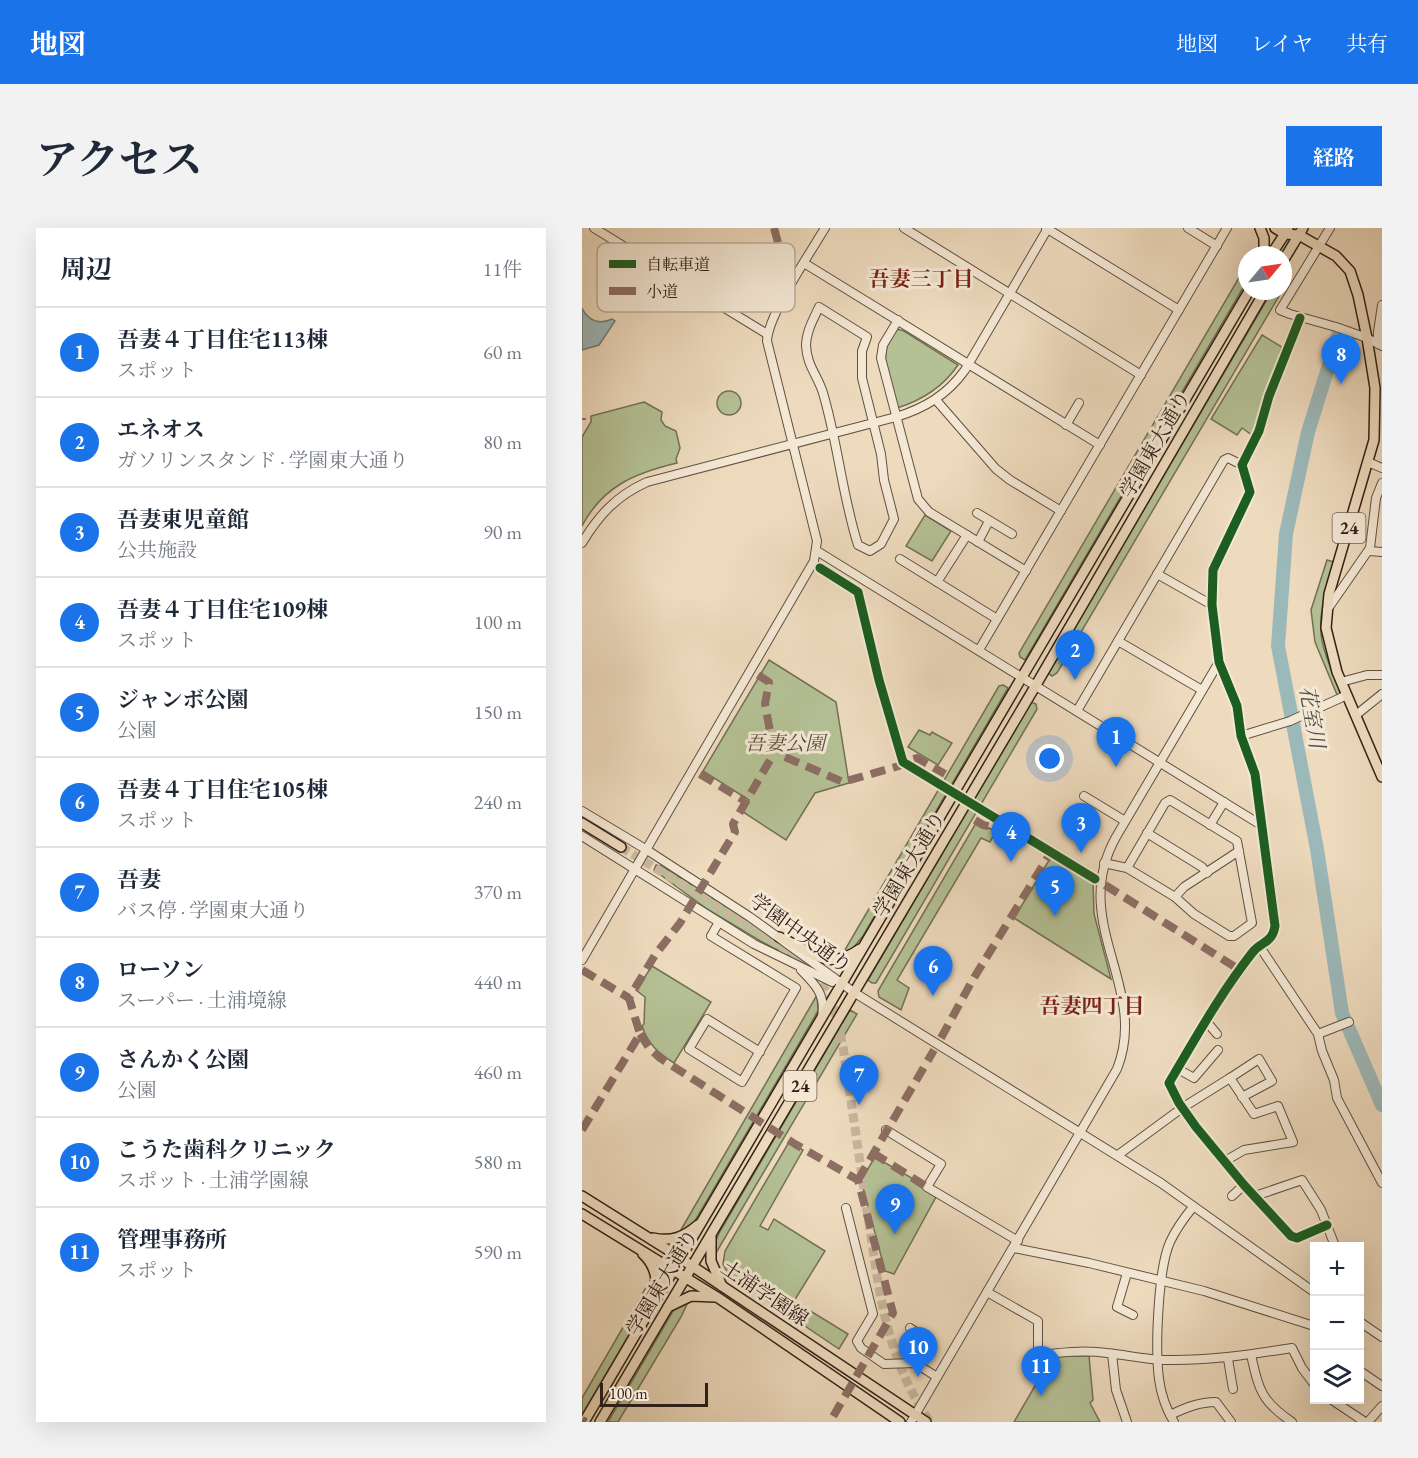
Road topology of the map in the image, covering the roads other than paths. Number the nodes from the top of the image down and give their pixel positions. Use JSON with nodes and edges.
{"nodes":[{"id":1,"x":594,"y":228,"type":"edge"},
{"id":2,"x":825,"y":228,"type":"edge"},
{"id":3,"x":904,"y":228,"type":"edge"},
{"id":4,"x":1047,"y":228,"type":"edge"},
{"id":5,"x":1188,"y":228,"type":"edge"},
{"id":6,"x":1227,"y":228,"type":"edge"},
{"id":7,"x":1260,"y":228,"type":"edge"},
{"id":8,"x":1275,"y":228,"type":"edge"},
{"id":9,"x":1330,"y":228,"type":"edge"},
{"id":10,"x":1298,"y":230,"type":"edge"},
{"id":11,"x":1286,"y":231,"type":"edge"},
{"id":12,"x":618,"y":243,"type":"edge"},
{"id":13,"x":1217,"y":246,"type":"junction"},
{"id":14,"x":1264,"y":246,"type":"edge"},
{"id":15,"x":1277,"y":246,"type":"edge"},
{"id":16,"x":1290,"y":246,"type":"edge"},
{"id":17,"x":1318,"y":246,"type":"junction"},
{"id":18,"x":804,"y":263,"type":"junction"},
{"id":19,"x":795,"y":279,"type":"edge"},
{"id":20,"x":1010,"y":294,"type":"junction"},
{"id":21,"x":1244,"y":300,"type":"edge"},
{"id":22,"x":1260,"y":300,"type":"edge"},
{"id":23,"x":1382,"y":304,"type":"edge"},
{"id":24,"x":1179,"y":310,"type":"junction"},
{"id":25,"x":731,"y":312,"type":"edge"},
{"id":26,"x":776,"y":312,"type":"edge"},
{"id":27,"x":1300,"y":318,"type":"junction"},
{"id":28,"x":898,"y":320,"type":"junction"},
{"id":29,"x":767,"y":334,"type":"junction"},
{"id":30,"x":1367,"y":338,"type":"junction"},
{"id":31,"x":1380,"y":345,"type":"edge"},
{"id":32,"x":968,"y":364,"type":"junction"},
{"id":33,"x":1141,"y":375,"type":"junction"},
{"id":34,"x":936,"y":400,"type":"junction"},
{"id":35,"x":1079,"y":404,"type":"dead end"},
{"id":36,"x":896,"y":417,"type":"junction"},
{"id":37,"x":874,"y":423,"type":"junction"},
{"id":38,"x":1066,"y":425,"type":"junction"},
{"id":39,"x":832,"y":433,"type":"junction"},
{"id":40,"x":792,"y":444,"type":"junction"},
{"id":41,"x":1100,"y":445,"type":"junction"},
{"id":42,"x":1368,"y":462,"type":"junction"},
{"id":43,"x":1242,"y":465,"type":"junction"},
{"id":44,"x":1382,"y":468,"type":"edge"},
{"id":45,"x":1382,"y":483,"type":"edge"},
{"id":46,"x":1061,"y":511,"type":"junction"},
{"id":47,"x":977,"y":513,"type":"dead end"},
{"id":48,"x":989,"y":521,"type":"junction"},
{"id":49,"x":1011,"y":534,"type":"dead end"},
{"id":50,"x":967,"y":535,"type":"junction"},
{"id":51,"x":978,"y":542,"type":"junction"},
{"id":52,"x":582,"y":543,"type":"edge"},
{"id":53,"x":817,"y":551,"type":"junction"},
{"id":54,"x":1369,"y":551,"type":"junction"},
{"id":55,"x":1382,"y":552,"type":"edge"},
{"id":56,"x":900,"y":559,"type":"dead end"},
{"id":57,"x":1026,"y":571,"type":"junction"},
{"id":58,"x":1157,"y":574,"type":"junction"},
{"id":59,"x":937,"y":582,"type":"junction"},
{"id":60,"x":1212,"y":605,"type":"junction"},
{"id":61,"x":1327,"y":610,"type":"junction"},
{"id":62,"x":997,"y":619,"type":"junction"},
{"id":63,"x":1118,"y":641,"type":"junction"},
{"id":64,"x":979,"y":650,"type":"junction"},
{"id":65,"x":1219,"y":662,"type":"junction"},
{"id":66,"x":1382,"y":675,"type":"edge"},
{"id":67,"x":1022,"y":676,"type":"junction"},
{"id":68,"x":1341,"y":682,"type":"junction"},
{"id":69,"x":1036,"y":685,"type":"junction"},
{"id":70,"x":1202,"y":690,"type":"junction"},
{"id":71,"x":1382,"y":694,"type":"edge"},
{"id":72,"x":1347,"y":696,"type":"junction"},
{"id":73,"x":1077,"y":711,"type":"junction"},
{"id":74,"x":1356,"y":715,"type":"junction"},
{"id":75,"x":1241,"y":736,"type":"junction"},
{"id":76,"x":1159,"y":762,"type":"junction"},
{"id":77,"x":1382,"y":777,"type":"edge"},
{"id":78,"x":1084,"y":796,"type":"dead end"},
{"id":79,"x":1224,"y":802,"type":"junction"},
{"id":80,"x":582,"y":811,"type":"edge"},
{"id":81,"x":1125,"y":820,"type":"junction"},
{"id":82,"x":582,"y":823,"type":"edge"},
{"id":83,"x":1210,"y":825,"type":"junction"},
{"id":84,"x":1261,"y":825,"type":"junction"},
{"id":85,"x":1148,"y":833,"type":"junction"},
{"id":86,"x":582,"y":836,"type":"edge"},
{"id":87,"x":621,"y":846,"type":"tunnel mouth"},
{"id":88,"x":647,"y":850,"type":"junction"},
{"id":89,"x":1239,"y":851,"type":"junction"},
{"id":90,"x":1104,"y":863,"type":"junction"},
{"id":91,"x":1127,"y":868,"type":"junction"},
{"id":92,"x":636,"y":869,"type":"junction"},
{"id":93,"x":1207,"y":873,"type":"junction"},
{"id":94,"x":1175,"y":897,"type":"junction"},
{"id":95,"x":719,"y":921,"type":"junction"},
{"id":96,"x":778,"y":937,"type":"junction"},
{"id":97,"x":865,"y":945,"type":"junction"},
{"id":98,"x":1260,"y":947,"type":"junction"},
{"id":99,"x":582,"y":960,"type":"edge"},
{"id":100,"x":795,"y":965,"type":"junction"},
{"id":101,"x":841,"y":985,"type":"junction"},
{"id":102,"x":855,"y":993,"type":"junction"},
{"id":103,"x":822,"y":1017,"type":"junction"},
{"id":104,"x":1206,"y":1021,"type":"junction"},
{"id":105,"x":1346,"y":1023,"type":"dead end"},
{"id":106,"x":1217,"y":1034,"type":"dead end"},
{"id":107,"x":1318,"y":1034,"type":"junction"},
{"id":108,"x":1218,"y":1050,"type":"dead end"},
{"id":109,"x":760,"y":1052,"type":"junction"},
{"id":110,"x":1178,"y":1069,"type":"junction"},
{"id":111,"x":1230,"y":1078,"type":"junction"},
{"id":112,"x":1242,"y":1097,"type":"junction"},
{"id":113,"x":1182,"y":1108,"type":"junction"},
{"id":114,"x":886,"y":1130,"type":"dead end"},
{"id":115,"x":1081,"y":1132,"type":"junction"},
{"id":116,"x":1118,"y":1155,"type":"junction"},
{"id":117,"x":1225,"y":1161,"type":"junction"},
{"id":118,"x":1382,"y":1183,"type":"edge"},
{"id":119,"x":1244,"y":1185,"type":"junction"},
{"id":120,"x":582,"y":1196,"type":"edge"},
{"id":121,"x":1232,"y":1196,"type":"dead end"},
{"id":122,"x":1254,"y":1196,"type":"junction"},
{"id":123,"x":1192,"y":1207,"type":"junction"},
{"id":124,"x":846,"y":1208,"type":"dead end"},
{"id":125,"x":582,"y":1214,"type":"edge"},
{"id":126,"x":702,"y":1222,"type":"junction"},
{"id":127,"x":1327,"y":1225,"type":"junction"},
{"id":128,"x":711,"y":1234,"type":"junction"},
{"id":129,"x":645,"y":1236,"type":"junction"},
{"id":130,"x":1333,"y":1242,"type":"edge"},
{"id":131,"x":1016,"y":1244,"type":"junction"},
{"id":132,"x":634,"y":1246,"type":"junction"},
{"id":133,"x":681,"y":1259,"type":"junction"},
{"id":134,"x":692,"y":1266,"type":"junction"},
{"id":135,"x":675,"y":1270,"type":"junction"},
{"id":136,"x":1127,"y":1273,"type":"junction"},
{"id":137,"x":685,"y":1276,"type":"junction"},
{"id":138,"x":1161,"y":1282,"type":"junction"},
{"id":139,"x":722,"y":1287,"type":"junction"},
{"id":140,"x":1310,"y":1289,"type":"edge"},
{"id":141,"x":987,"y":1292,"type":"junction"},
{"id":142,"x":717,"y":1297,"type":"junction"},
{"id":143,"x":656,"y":1301,"type":"junction"},
{"id":144,"x":666,"y":1308,"type":"junction"},
{"id":145,"x":1133,"y":1315,"type":"dead end"},
{"id":146,"x":1310,"y":1325,"type":"edge"},
{"id":147,"x":1364,"y":1325,"type":"edge"},
{"id":148,"x":909,"y":1328,"type":"dead end"},
{"id":149,"x":1382,"y":1337,"type":"edge"},
{"id":150,"x":1112,"y":1354,"type":"junction"},
{"id":151,"x":1251,"y":1355,"type":"junction"},
{"id":152,"x":1158,"y":1359,"type":"junction"},
{"id":153,"x":1228,"y":1359,"type":"junction"},
{"id":154,"x":915,"y":1363,"type":"junction"},
{"id":155,"x":1364,"y":1374,"type":"edge"},
{"id":156,"x":937,"y":1377,"type":"junction"},
{"id":157,"x":1310,"y":1379,"type":"edge"},
{"id":158,"x":1382,"y":1386,"type":"edge"},
{"id":159,"x":1233,"y":1389,"type":"dead end"},
{"id":160,"x":1338,"y":1404,"type":"edge"},
{"id":161,"x":1382,"y":1406,"type":"edge"},
{"id":162,"x":913,"y":1418,"type":"edge"},
{"id":163,"x":1172,"y":1418,"type":"edge"},
{"id":164,"x":584,"y":1422,"type":"edge"},
{"id":165,"x":600,"y":1422,"type":"edge"},
{"id":166,"x":900,"y":1422,"type":"edge"},
{"id":167,"x":926,"y":1422,"type":"edge"},
{"id":168,"x":1127,"y":1422,"type":"edge"},
{"id":169,"x":1231,"y":1422,"type":"edge"},
{"id":170,"x":1292,"y":1422,"type":"edge"},
{"id":171,"x":1366,"y":1422,"type":"edge"}],
"edges":[{"from":1,"to":12,"type":"street"},
{"from":2,"to":18,"type":"street"},
{"from":3,"to":20,"type":"street"},
{"from":4,"to":20,"type":"street"},
{"from":4,"to":24,"type":"street"},
{"from":5,"to":13,"type":"street"},
{"from":6,"to":13,"type":"street"},
{"from":7,"to":14,"type":"main road"},
{"from":8,"to":11,"type":"main road"},
{"from":9,"to":17,"type":"street"},
{"from":10,"to":11,"type":"main road","number":"24"},
{"from":10,"to":16,"type":"main road"},
{"from":10,"to":17,"type":"main road","number":"24"},
{"from":11,"to":15,"type":"main road"},
{"from":13,"to":24,"type":"street"},
{"from":17,"to":27,"type":"street"},
{"from":17,"to":30,"type":"main road","number":"24"},
{"from":18,"to":19,"type":"street"},
{"from":18,"to":28,"type":"street"},
{"from":20,"to":32,"type":"street"},
{"from":20,"to":33,"type":"street"},
{"from":21,"to":67,"type":"main road","name":"学園東大通り","number":"24"},
{"from":22,"to":69,"type":"main road","name":"学園東大通り","number":"24"},
{"from":23,"to":31,"type":"street"},
{"from":24,"to":33,"type":"street"},
{"from":25,"to":29,"type":"street"},
{"from":26,"to":29,"type":"street"},
{"from":27,"to":30,"type":"street"},
{"from":27,"to":43,"type":"street"},
{"from":28,"to":32,"type":"street"},
{"from":28,"to":36,"type":"street"},
{"from":29,"to":40,"type":"street"},
{"from":30,"to":31,"type":"street"},
{"from":30,"to":42,"type":"main road","number":"24"},
{"from":32,"to":34,"type":"street"},
{"from":32,"to":38,"type":"street"},
{"from":33,"to":41,"type":"street"},
{"from":34,"to":36,"type":"street"},
{"from":34,"to":46,"type":"street"},
{"from":35,"to":38,"type":"street"},
{"from":36,"to":37,"type":"street"},
{"from":36,"to":50,"type":"street"},
{"from":37,"to":39,"type":"street"},
{"from":37,"to":39,"type":"street"},
{"from":37,"to":39,"type":"street"},
{"from":38,"to":41,"type":"street"},
{"from":39,"to":40,"type":"street"},
{"from":40,"to":52,"type":"street"},
{"from":40,"to":53,"type":"street"},
{"from":41,"to":46,"type":"street"},
{"from":42,"to":44,"type":"street"},
{"from":42,"to":61,"type":"main road","number":"24"},
{"from":43,"to":58,"type":"street"},
{"from":43,"to":60,"type":"street"},
{"from":45,"to":54,"type":"street"},
{"from":46,"to":57,"type":"street"},
{"from":47,"to":48,"type":"street"},
{"from":48,"to":49,"type":"street"},
{"from":48,"to":51,"type":"street"},
{"from":50,"to":51,"type":"street"},
{"from":50,"to":59,"type":"street"},
{"from":51,"to":57,"type":"street"},
{"from":53,"to":64,"type":"street"},
{"from":53,"to":88,"type":"street"},
{"from":54,"to":55,"type":"street"},
{"from":54,"to":61,"type":"street"},
{"from":56,"to":59,"type":"street"},
{"from":57,"to":62,"type":"street"},
{"from":58,"to":60,"type":"street"},
{"from":58,"to":63,"type":"street"},
{"from":59,"to":62,"type":"street"},
{"from":60,"to":65,"type":"street"},
{"from":61,"to":68,"type":"main road","number":"24"},
{"from":62,"to":64,"type":"street"},
{"from":63,"to":70,"type":"street"},
{"from":63,"to":73,"type":"street"},
{"from":64,"to":67,"type":"street"},
{"from":65,"to":70,"type":"street"},
{"from":65,"to":75,"type":"street"},
{"from":66,"to":68,"type":"street"},
{"from":67,"to":69,"type":"street"},
{"from":67,"to":97,"type":"main road","name":"学園東大通り","number":"24"},
{"from":68,"to":72,"type":"main road","number":"24"},
{"from":69,"to":73,"type":"street"},
{"from":69,"to":102,"type":"main road","name":"学園東大通り","number":"24"},
{"from":70,"to":76,"type":"street"},
{"from":71,"to":74,"type":"street"},
{"from":72,"to":74,"type":"main road","number":"24"},
{"from":72,"to":75,"type":"street"},
{"from":73,"to":76,"type":"street"},
{"from":74,"to":77,"type":"main road","number":"24"},
{"from":75,"to":84,"type":"street"},
{"from":76,"to":79,"type":"street"},
{"from":76,"to":81,"type":"street"},
{"from":78,"to":81,"type":"street"},
{"from":79,"to":83,"type":"street"},
{"from":79,"to":84,"type":"street"},
{"from":80,"to":88,"type":"street","name":"学園中央通り"},
{"from":81,"to":90,"type":"street"},
{"from":82,"to":87,"type":"main road"},
{"from":83,"to":85,"type":"street"},
{"from":83,"to":89,"type":"street"},
{"from":84,"to":98,"type":"street"},
{"from":85,"to":91,"type":"street"},
{"from":85,"to":93,"type":"street"},
{"from":86,"to":92,"type":"street","name":"学園中央通り"},
{"from":88,"to":92,"type":"street"},
{"from":88,"to":96,"type":"street","name":"学園中央通り"},
{"from":89,"to":93,"type":"street"},
{"from":89,"to":94,"type":"street"},
{"from":90,"to":91,"type":"street"},
{"from":90,"to":115,"type":"street"},
{"from":91,"to":94,"type":"street"},
{"from":92,"to":95,"type":"street","name":"学園中央通り"},
{"from":92,"to":99,"type":"street"},
{"from":93,"to":94,"type":"street"},
{"from":95,"to":100,"type":"street","name":"学園中央通り"},
{"from":95,"to":109,"type":"street"},
{"from":96,"to":97,"type":"main road"},
{"from":96,"to":101,"type":"street","name":"学園中央通り"},
{"from":97,"to":101,"type":"main road","name":"学園東大通り","number":"24"},
{"from":98,"to":104,"type":"street"},
{"from":98,"to":107,"type":"street"},
{"from":100,"to":101,"type":"street","name":"学園中央通り"},
{"from":100,"to":103,"type":"street"},
{"from":101,"to":102,"type":"street","name":"学園中央通り"},
{"from":101,"to":103,"type":"main road","name":"学園東大通り","number":"24"},
{"from":102,"to":115,"type":"street","name":"学園中央通り"},
{"from":102,"to":128,"type":"main road","name":"学園東大通り","number":"24"},
{"from":103,"to":126,"type":"main road","name":"学園東大通り","number":"24"},
{"from":104,"to":106,"type":"street"},
{"from":104,"to":110,"type":"street"},
{"from":105,"to":107,"type":"street"},
{"from":107,"to":118,"type":"street"},
{"from":108,"to":110,"type":"street"},
{"from":109,"to":109,"type":"street"},
{"from":110,"to":113,"type":"street"},
{"from":111,"to":112,"type":"street"},
{"from":111,"to":112,"type":"street"},
{"from":111,"to":113,"type":"street"},
{"from":112,"to":117,"type":"street"},
{"from":113,"to":116,"type":"street"},
{"from":113,"to":117,"type":"street"},
{"from":114,"to":131,"type":"street"},
{"from":115,"to":116,"type":"street","name":"学園中央通り"},
{"from":115,"to":131,"type":"street"},
{"from":116,"to":123,"type":"street","name":"学園中央通り"},
{"from":117,"to":119,"type":"street"},
{"from":119,"to":121,"type":"street"},
{"from":119,"to":122,"type":"street"},
{"from":120,"to":129,"type":"main road","name":"土浦学園線"},
{"from":122,"to":127,"type":"street"},
{"from":122,"to":127,"type":"street"},
{"from":123,"to":138,"type":"street"},
{"from":123,"to":140,"type":"street","name":"学園中央通り"},
{"from":124,"to":154,"type":"street"},
{"from":125,"to":132,"type":"main road","name":"土浦学園線"},
{"from":126,"to":129,"type":"main road"},
{"from":126,"to":133,"type":"main road","name":"学園東大通り","number":"24"},
{"from":127,"to":130,"type":"street"},
{"from":128,"to":134,"type":"main road","name":"学園東大通り","number":"24"},
{"from":128,"to":139,"type":"main road"},
{"from":129,"to":133,"type":"main road","name":"土浦学園線"},
{"from":131,"to":136,"type":"street"},
{"from":131,"to":141,"type":"street"},
{"from":132,"to":135,"type":"main road","name":"土浦学園線"},
{"from":132,"to":143,"type":"main road"},
{"from":133,"to":134,"type":"main road","name":"土浦学園線"},
{"from":133,"to":135,"type":"main road","name":"学園東大通り"},
{"from":134,"to":137,"type":"main road","name":"学園東大通り","number":"24"},
{"from":134,"to":139,"type":"main road","name":"土浦学園線"},
{"from":135,"to":137,"type":"main road","name":"土浦学園線"},
{"from":135,"to":143,"type":"main road","name":"学園東大通り"},
{"from":136,"to":138,"type":"street"},
{"from":136,"to":145,"type":"street"},
{"from":137,"to":142,"type":"main road","name":"土浦学園線"},
{"from":137,"to":144,"type":"main road","name":"学園東大通り"},
{"from":138,"to":146,"type":"street"},
{"from":138,"to":152,"type":"street"},
{"from":139,"to":162,"type":"main road","name":"土浦学園線"},
{"from":141,"to":150,"type":"street"},
{"from":141,"to":156,"type":"street"},
{"from":142,"to":144,"type":"main road"},
{"from":142,"to":166,"type":"main road","name":"土浦学園線"},
{"from":143,"to":164,"type":"main road","name":"学園東大通り"},
{"from":144,"to":165,"type":"main road","name":"学園東大通り"},
{"from":147,"to":149,"type":"street"},
{"from":148,"to":154,"type":"street"},
{"from":150,"to":152,"type":"street"},
{"from":150,"to":168,"type":"street"},
{"from":151,"to":153,"type":"street"},
{"from":151,"to":157,"type":"street"},
{"from":151,"to":170,"type":"street"},
{"from":152,"to":153,"type":"street"},
{"from":152,"to":163,"type":"street"},
{"from":153,"to":159,"type":"street"},
{"from":154,"to":156,"type":"street"},
{"from":155,"to":158,"type":"street"},
{"from":156,"to":162,"type":"street"},
{"from":160,"to":171,"type":"street"},
{"from":161,"to":171,"type":"street"},
{"from":162,"to":167,"type":"main road","name":"土浦学園線"},
{"from":163,"to":169,"type":"street"}]}
